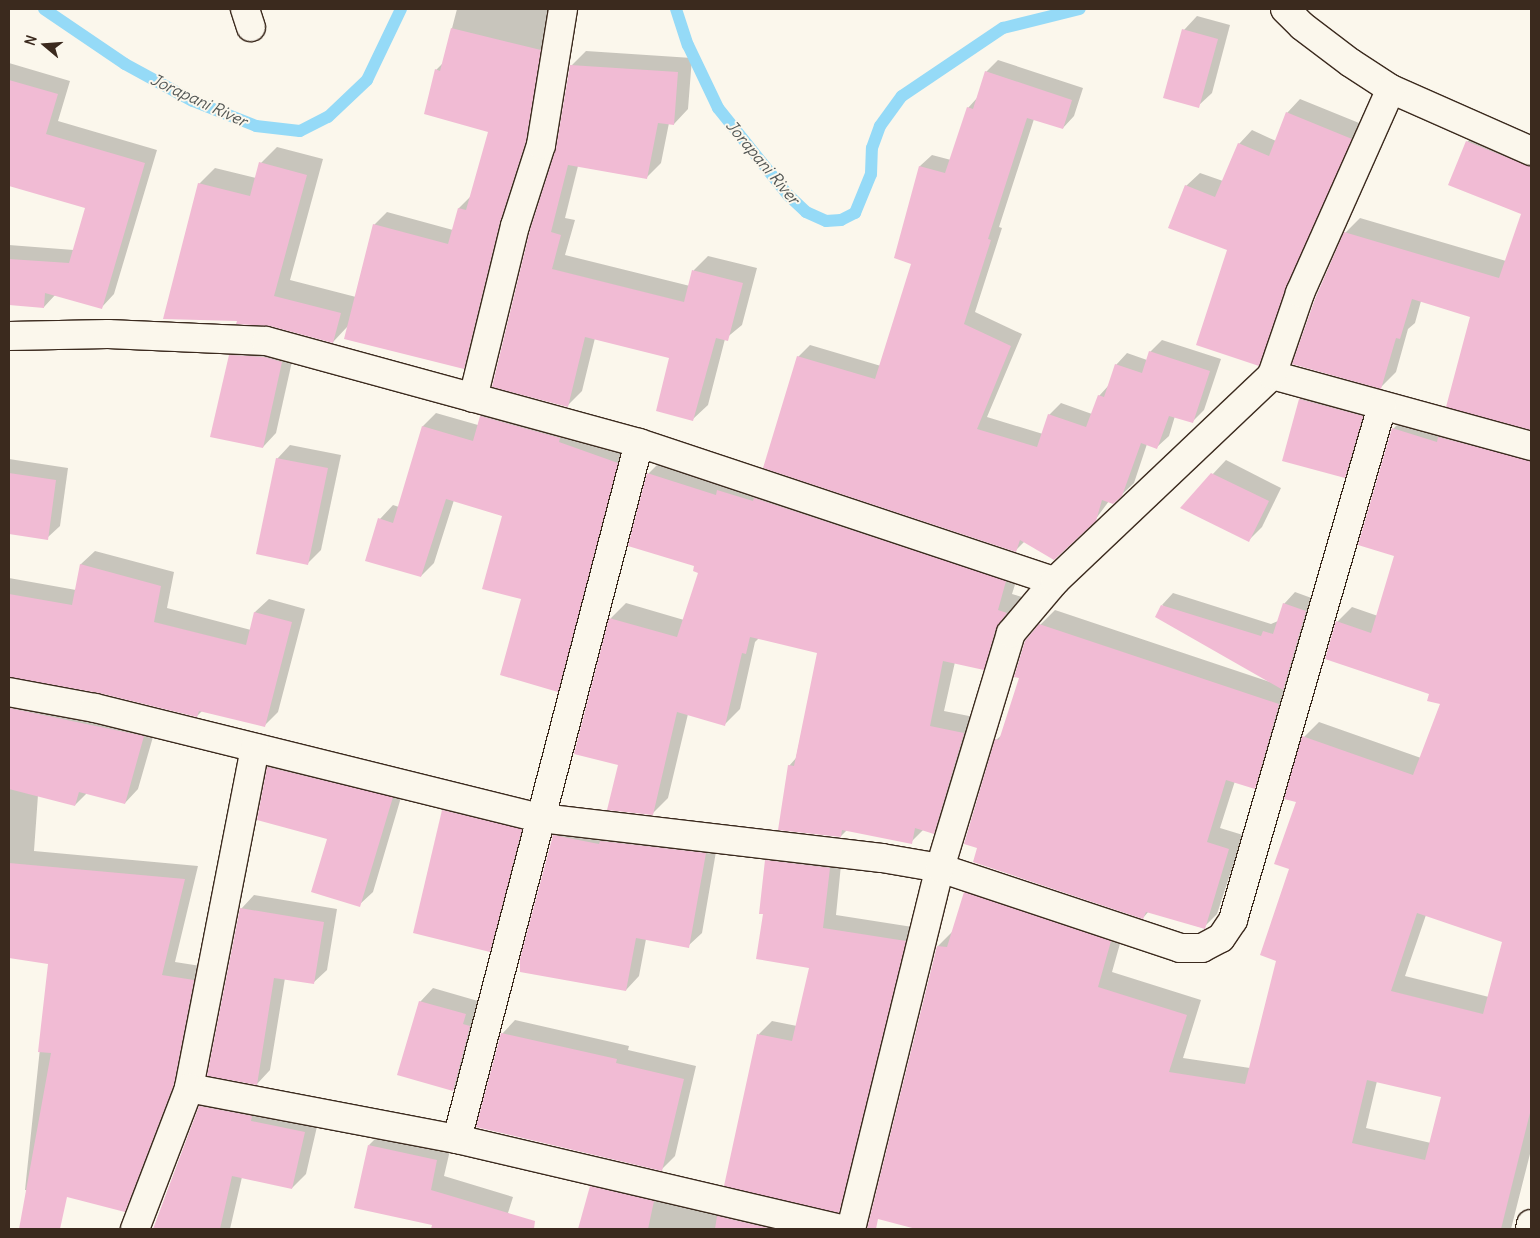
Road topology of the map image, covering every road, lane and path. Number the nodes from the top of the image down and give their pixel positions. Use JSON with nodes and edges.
{"nodes":[{"id":1,"x":563,"y":9,"type":"edge"},
{"id":2,"x":1285,"y":9,"type":"edge"},
{"id":3,"x":1391,"y":89,"type":"junction"},
{"id":4,"x":1531,"y":151,"type":"edge"},
{"id":5,"x":9,"y":336,"type":"edge"},
{"id":6,"x":1272,"y":375,"type":"junction"},
{"id":7,"x":473,"y":398,"type":"junction"},
{"id":8,"x":1382,"y":406,"type":"junction"},
{"id":9,"x":639,"y":443,"type":"junction"},
{"id":10,"x":1531,"y":446,"type":"edge"},
{"id":11,"x":1055,"y":582,"type":"junction"},
{"id":12,"x":9,"y":692,"type":"edge"},
{"id":13,"x":255,"y":748,"type":"junction"},
{"id":14,"x":541,"y":818,"type":"junction"},
{"id":15,"x":940,"y":868,"type":"junction"},
{"id":16,"x":189,"y":1088,"type":"junction"},
{"id":17,"x":456,"y":1139,"type":"junction"},
{"id":18,"x":1531,"y":1224,"type":"edge"},
{"id":19,"x":135,"y":1229,"type":"edge"},
{"id":20,"x":840,"y":1229,"type":"edge"},
{"id":21,"x":851,"y":1229,"type":"edge"},
{"id":22,"x":1530,"y":1229,"type":"edge"}],
"edges":[{"from":1,"to":7,"type":"street"},
{"from":2,"to":3,"type":"street"},
{"from":3,"to":4,"type":"street"},
{"from":3,"to":6,"type":"street"},
{"from":5,"to":7,"type":"street"},
{"from":6,"to":8,"type":"street"},
{"from":6,"to":11,"type":"street"},
{"from":7,"to":9,"type":"street"},
{"from":8,"to":10,"type":"street"},
{"from":8,"to":15,"type":"street"},
{"from":9,"to":11,"type":"street"},
{"from":9,"to":14,"type":"street"},
{"from":11,"to":15,"type":"street"},
{"from":12,"to":13,"type":"street"},
{"from":13,"to":14,"type":"street"},
{"from":13,"to":16,"type":"street"},
{"from":14,"to":15,"type":"street"},
{"from":14,"to":17,"type":"street"},
{"from":15,"to":21,"type":"street"},
{"from":16,"to":17,"type":"street"},
{"from":16,"to":19,"type":"street"},
{"from":17,"to":20,"type":"street"},
{"from":18,"to":22,"type":"street"}]}
